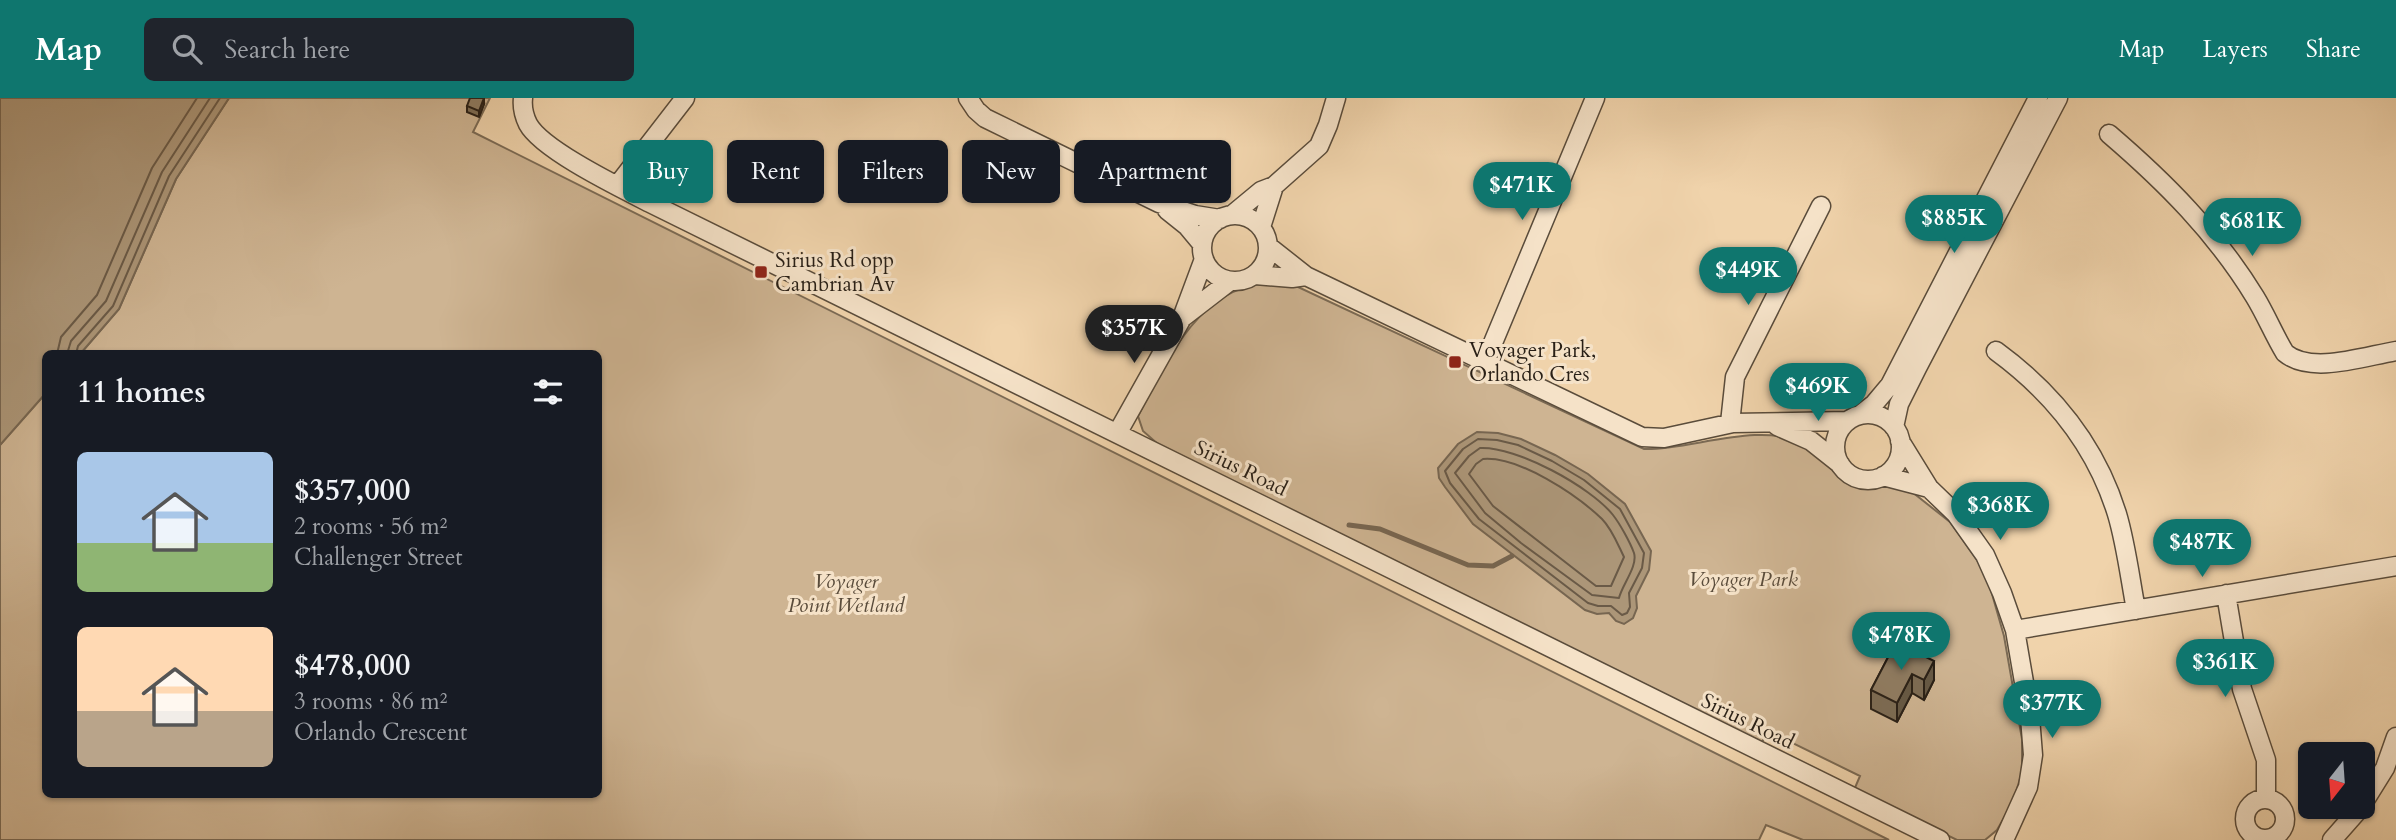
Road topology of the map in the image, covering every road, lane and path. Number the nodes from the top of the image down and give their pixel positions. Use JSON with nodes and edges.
{"nodes":[{"id":1,"x":523,"y":98,"type":"edge"},
{"id":2,"x":685,"y":98,"type":"edge"},
{"id":3,"x":968,"y":98,"type":"edge"},
{"id":4,"x":1336,"y":98,"type":"edge"},
{"id":5,"x":1595,"y":98,"type":"edge"},
{"id":6,"x":2038,"y":98,"type":"edge"},
{"id":7,"x":2058,"y":98,"type":"edge"},
{"id":8,"x":2109,"y":134,"type":"dead end"},
{"id":9,"x":1074,"y":161,"type":"edge"},
{"id":10,"x":617,"y":186,"type":"junction"},
{"id":11,"x":1275,"y":186,"type":"junction"},
{"id":12,"x":1159,"y":203,"type":"joint"},
{"id":13,"x":1821,"y":206,"type":"dead end"},
{"id":14,"x":1226,"y":217,"type":"junction"},
{"id":15,"x":1261,"y":228,"type":"junction"},
{"id":16,"x":1268,"y":246,"type":"junction"},
{"id":17,"x":1203,"y":252,"type":"junction"},
{"id":18,"x":1255,"y":275,"type":"junction"},
{"id":19,"x":1306,"y":276,"type":"junction"},
{"id":20,"x":1230,"y":281,"type":"junction"},
{"id":21,"x":1182,"y":318,"type":"junction"},
{"id":22,"x":1996,"y":351,"type":"dead end"},
{"id":23,"x":2396,"y":351,"type":"edge"},
{"id":24,"x":1485,"y":362,"type":"junction"},
{"id":25,"x":1854,"y":418,"type":"junction"},
{"id":26,"x":1730,"y":423,"type":"junction"},
{"id":27,"x":1771,"y":423,"type":"junction"},
{"id":28,"x":1118,"y":432,"type":"junction"},
{"id":29,"x":1897,"y":434,"type":"junction"},
{"id":30,"x":1840,"y":464,"type":"junction"},
{"id":31,"x":1883,"y":476,"type":"junction"},
{"id":32,"x":1929,"y":488,"type":"junction"},
{"id":33,"x":2396,"y":566,"type":"edge"},
{"id":34,"x":2226,"y":594,"type":"junction"},
{"id":35,"x":2136,"y":610,"type":"junction"},
{"id":36,"x":2015,"y":630,"type":"junction"},
{"id":37,"x":2396,"y":737,"type":"edge"},
{"id":38,"x":2375,"y":785,"type":"edge"},
{"id":39,"x":2266,"y":799,"type":"dead end"},
{"id":40,"x":2351,"y":819,"type":"edge"},
{"id":41,"x":1940,"y":840,"type":"edge"},
{"id":42,"x":2004,"y":840,"type":"edge"},
{"id":43,"x":2332,"y":840,"type":"edge"}],
"edges":[{"from":1,"to":10,"type":"street","name":"Sirius Road"},
{"from":2,"to":10,"type":"street"},
{"from":3,"to":9,"type":"street"},
{"from":4,"to":11,"type":"street"},
{"from":5,"to":24,"type":"street"},
{"from":6,"to":25,"type":"street"},
{"from":7,"to":29,"type":"street"},
{"from":8,"to":23,"type":"street"},
{"from":10,"to":28,"type":"street","name":"Sirius Road"},
{"from":11,"to":14,"type":"street"},
{"from":11,"to":15,"type":"street"},
{"from":12,"to":14,"type":"street"},
{"from":12,"to":17,"type":"street"},
{"from":13,"to":26,"type":"street"},
{"from":14,"to":15,"type":"street"},
{"from":14,"to":17,"type":"street"},
{"from":15,"to":16,"type":"street"},
{"from":16,"to":18,"type":"street"},
{"from":16,"to":19,"type":"street"},
{"from":17,"to":20,"type":"street"},
{"from":17,"to":21,"type":"street"},
{"from":18,"to":19,"type":"street"},
{"from":18,"to":20,"type":"street"},
{"from":19,"to":24,"type":"street"},
{"from":20,"to":21,"type":"street"},
{"from":21,"to":28,"type":"street"},
{"from":22,"to":35,"type":"street"},
{"from":24,"to":26,"type":"street"},
{"from":25,"to":27,"type":"street"},
{"from":25,"to":29,"type":"street"},
{"from":25,"to":30,"type":"street"},
{"from":26,"to":27,"type":"street"},
{"from":27,"to":30,"type":"street"},
{"from":28,"to":41,"type":"street","name":"Sirius Road"},
{"from":29,"to":31,"type":"street"},
{"from":29,"to":32,"type":"street"},
{"from":30,"to":31,"type":"street"},
{"from":31,"to":32,"type":"street"},
{"from":32,"to":36,"type":"street"},
{"from":33,"to":34,"type":"street"},
{"from":34,"to":35,"type":"street"},
{"from":34,"to":39,"type":"street"},
{"from":35,"to":36,"type":"street"},
{"from":36,"to":42,"type":"street"},
{"from":37,"to":38,"type":"street"},
{"from":40,"to":43,"type":"street"}]}
